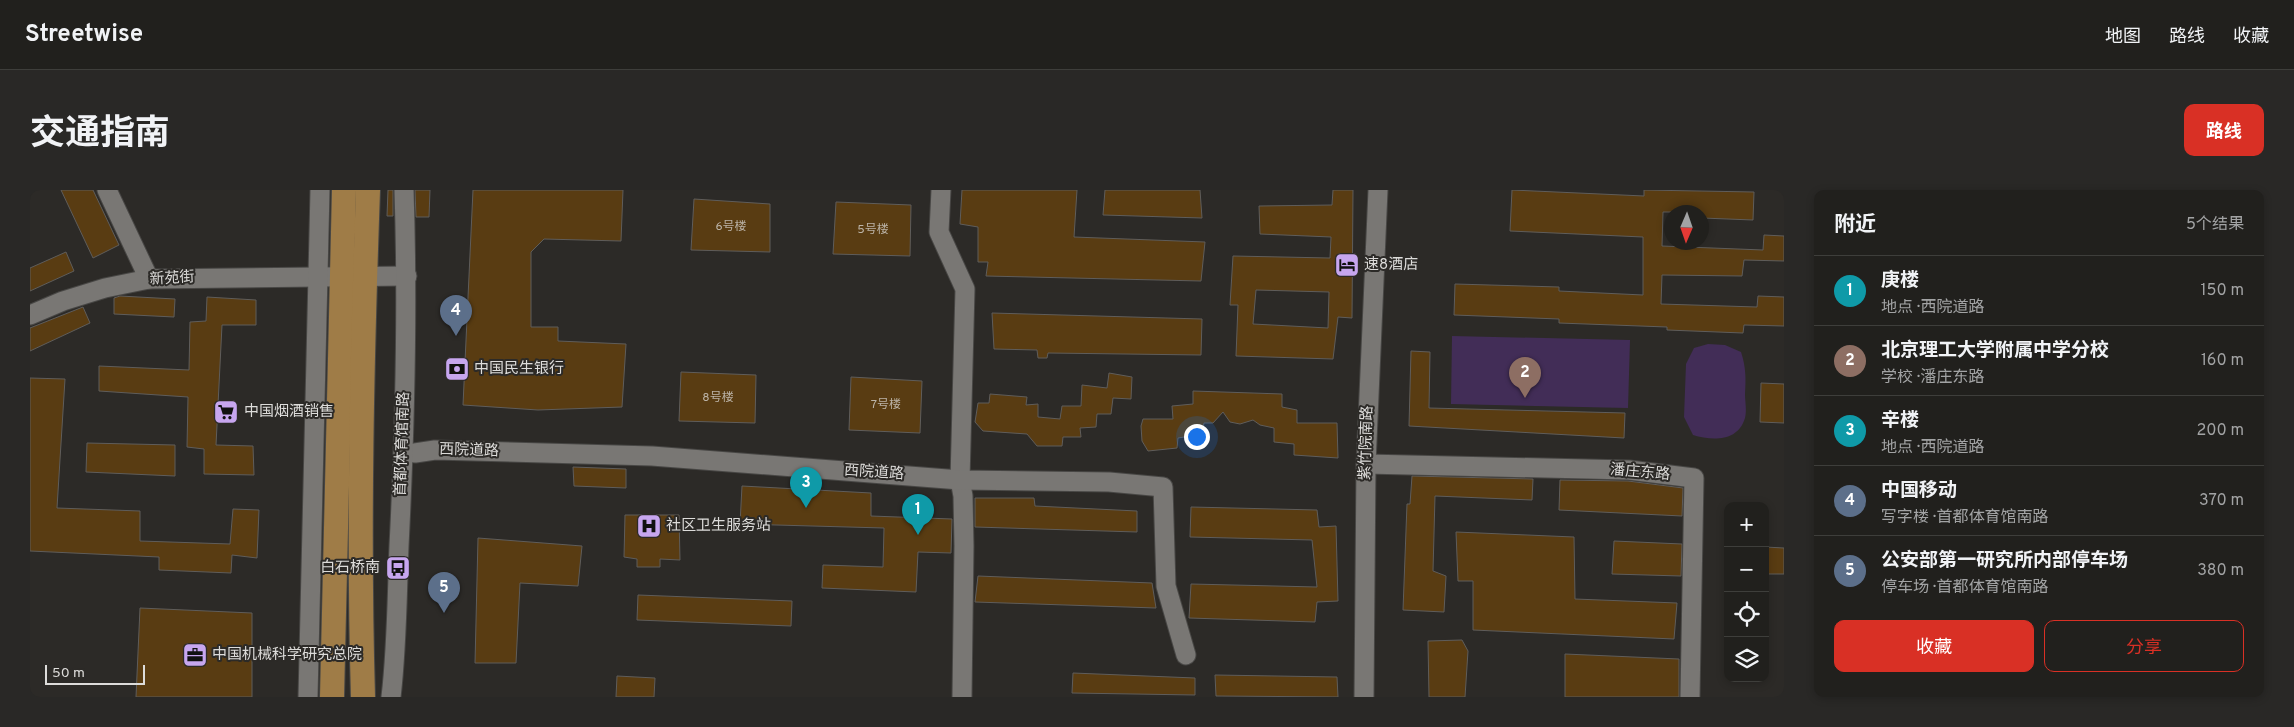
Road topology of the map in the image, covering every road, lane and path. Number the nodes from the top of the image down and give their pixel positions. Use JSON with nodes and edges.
{"nodes":[{"id":1,"x":107,"y":190,"type":"edge"},
{"id":2,"x":320,"y":190,"type":"edge"},
{"id":3,"x":344,"y":190,"type":"edge"},
{"id":4,"x":368,"y":190,"type":"edge"},
{"id":5,"x":404,"y":190,"type":"edge"},
{"id":6,"x":941,"y":190,"type":"edge"},
{"id":7,"x":1378,"y":190,"type":"edge"},
{"id":8,"x":319,"y":276,"type":"junction"},
{"id":9,"x":354,"y":276,"type":"junction"},
{"id":10,"x":407,"y":276,"type":"junction"},
{"id":11,"x":149,"y":279,"type":"junction"},
{"id":12,"x":30,"y":315,"type":"edge"},
{"id":13,"x":415,"y":453,"type":"dead end"},
{"id":14,"x":1366,"y":464,"type":"junction"},
{"id":15,"x":960,"y":480,"type":"junction"},
{"id":16,"x":1186,"y":655,"type":"dead end"},
{"id":17,"x":308,"y":697,"type":"edge"},
{"id":18,"x":332,"y":697,"type":"edge"},
{"id":19,"x":363,"y":697,"type":"edge"},
{"id":20,"x":391,"y":697,"type":"edge"},
{"id":21,"x":962,"y":697,"type":"edge"},
{"id":22,"x":1364,"y":697,"type":"edge"},
{"id":23,"x":1690,"y":697,"type":"edge"}],
"edges":[{"from":1,"to":11,"type":"street"},
{"from":2,"to":8,"type":"street"},
{"from":3,"to":9,"type":"main road"},
{"from":4,"to":9,"type":"main road"},
{"from":5,"to":10,"type":"street","name":"首都体育馆南路"},
{"from":6,"to":15,"type":"street"},
{"from":7,"to":14,"type":"street","name":"紫竹院南路"},
{"from":8,"to":9,"type":"street","name":"新苑街"},
{"from":8,"to":11,"type":"street","name":"新苑街"},
{"from":8,"to":17,"type":"street"},
{"from":9,"to":10,"type":"street","name":"新苑街"},
{"from":9,"to":18,"type":"main road"},
{"from":9,"to":19,"type":"main road"},
{"from":10,"to":20,"type":"street","name":"首都体育馆南路"},
{"from":11,"to":12,"type":"street","name":"新苑街"},
{"from":13,"to":15,"type":"street","name":"西院道路"},
{"from":14,"to":22,"type":"street","name":"紫竹院南路"},
{"from":14,"to":23,"type":"street","name":"潘庄东路"},
{"from":15,"to":16,"type":"street","name":"西院道路"},
{"from":15,"to":21,"type":"street"}]}
